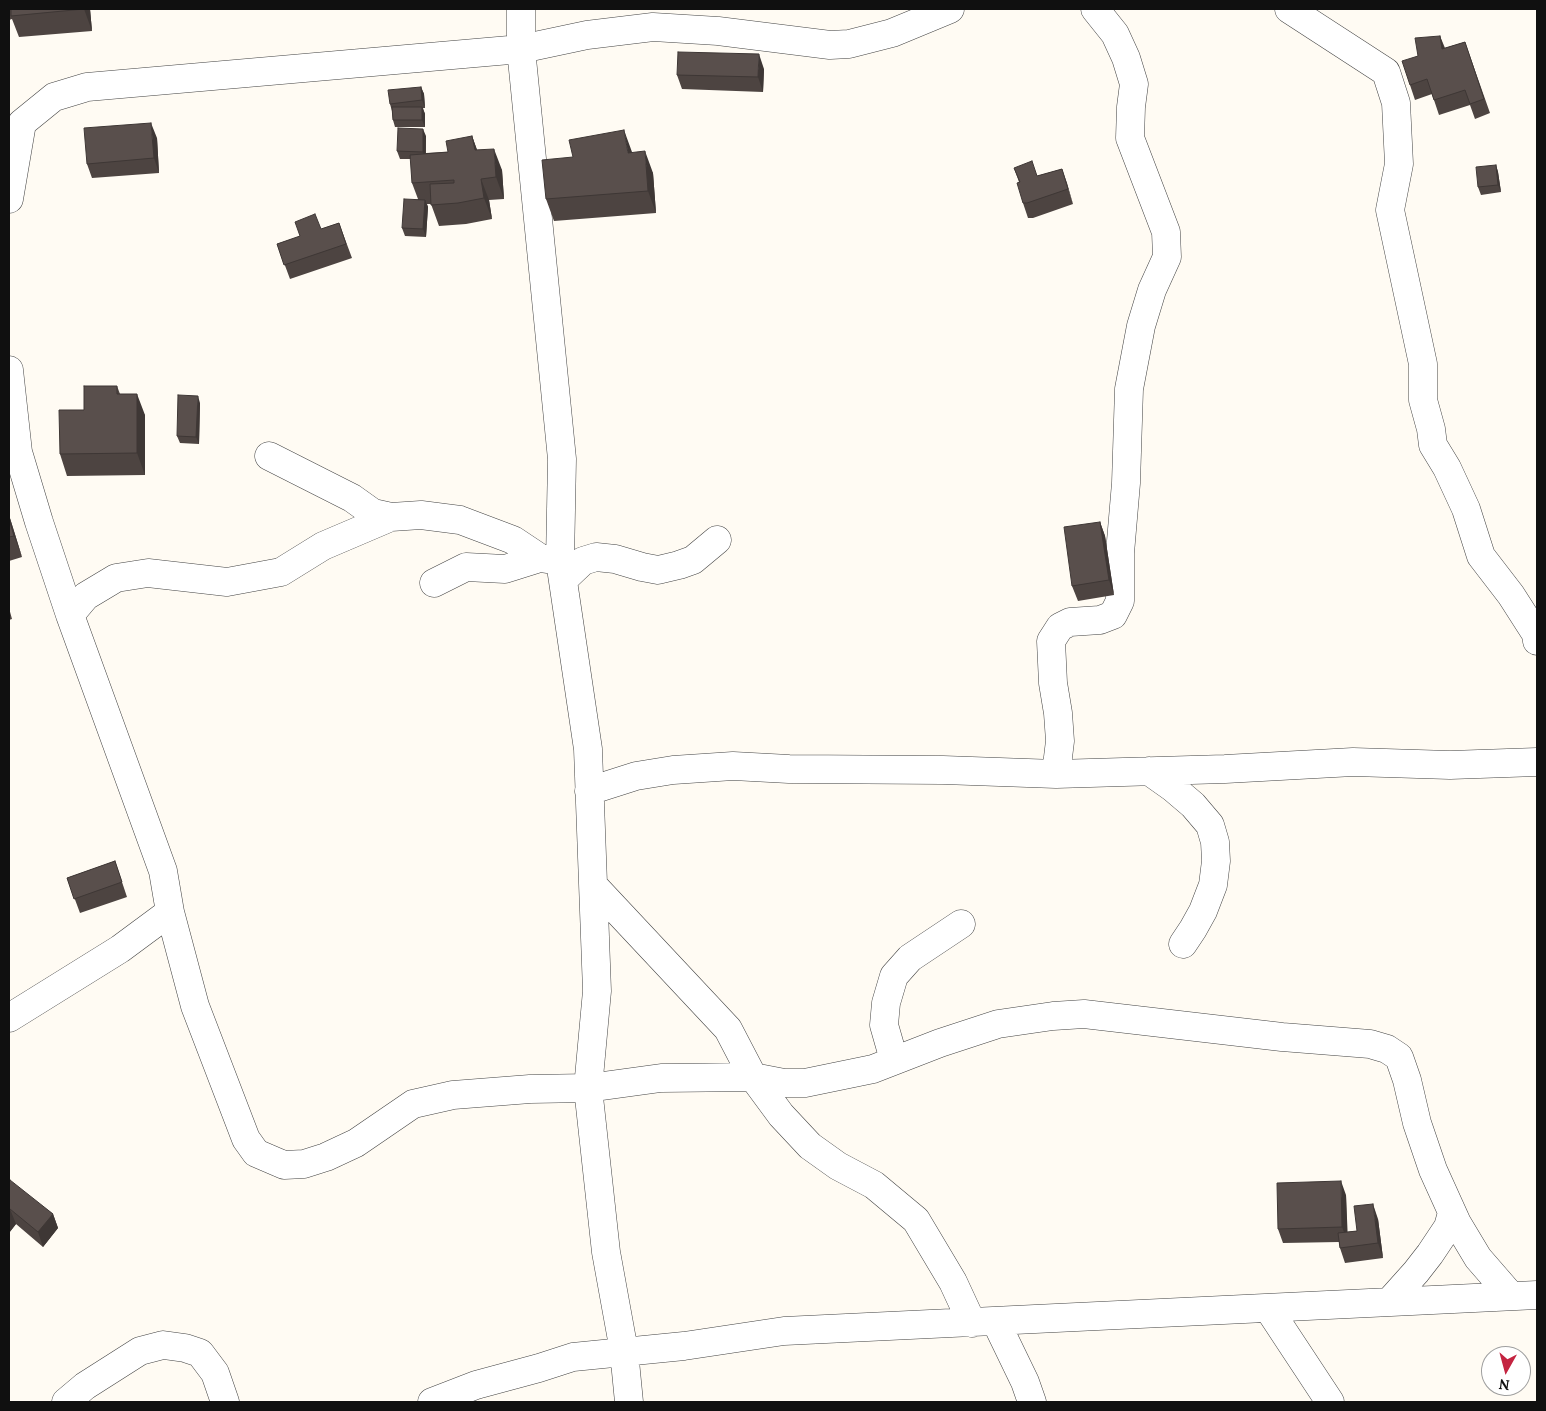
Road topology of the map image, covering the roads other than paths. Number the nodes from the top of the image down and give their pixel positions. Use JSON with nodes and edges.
{"nodes":[{"id":1,"x":520,"y":9,"type":"edge"},
{"id":2,"x":950,"y":9,"type":"edge"},
{"id":3,"x":1095,"y":9,"type":"edge"},
{"id":4,"x":1288,"y":9,"type":"edge"},
{"id":5,"x":521,"y":49,"type":"junction"},
{"id":6,"x":9,"y":199,"type":"edge"},
{"id":7,"x":9,"y":370,"type":"edge"},
{"id":8,"x":269,"y":456,"type":"dead end"},
{"id":9,"x":391,"y":517,"type":"junction"},
{"id":10,"x":717,"y":540,"type":"dead end"},
{"id":11,"x":555,"y":566,"type":"junction"},
{"id":12,"x":434,"y":583,"type":"dead end"},
{"id":13,"x":70,"y":615,"type":"junction"},
{"id":14,"x":1537,"y":641,"type":"edge"},
{"id":15,"x":1537,"y":762,"type":"edge"},
{"id":16,"x":1149,"y":771,"type":"junction"},
{"id":17,"x":1056,"y":774,"type":"junction"},
{"id":18,"x":589,"y":791,"type":"junction"},
{"id":19,"x":594,"y":886,"type":"junction"},
{"id":20,"x":170,"y":912,"type":"junction"},
{"id":21,"x":961,"y":924,"type":"dead end"},
{"id":22,"x":1183,"y":944,"type":"dead end"},
{"id":23,"x":9,"y":1018,"type":"edge"},
{"id":24,"x":894,"y":1060,"type":"junction"},
{"id":25,"x":753,"y":1077,"type":"junction"},
{"id":26,"x":588,"y":1088,"type":"junction"},
{"id":27,"x":1452,"y":1213,"type":"junction"},
{"id":28,"x":1524,"y":1295,"type":"edge"},
{"id":29,"x":1390,"y":1301,"type":"junction"},
{"id":30,"x":1268,"y":1308,"type":"junction"},
{"id":31,"x":984,"y":1322,"type":"junction"},
{"id":32,"x":624,"y":1351,"type":"junction"},
{"id":33,"x":66,"y":1402,"type":"edge"},
{"id":34,"x":225,"y":1402,"type":"edge"},
{"id":35,"x":432,"y":1402,"type":"edge"},
{"id":36,"x":629,"y":1402,"type":"edge"},
{"id":37,"x":1032,"y":1402,"type":"edge"},
{"id":38,"x":1330,"y":1402,"type":"edge"}],
"edges":[{"from":1,"to":5,"type":"street"},
{"from":2,"to":5,"type":"street"},
{"from":3,"to":17,"type":"street"},
{"from":4,"to":14,"type":"street"},
{"from":5,"to":6,"type":"street"},
{"from":5,"to":11,"type":"street"},
{"from":7,"to":13,"type":"street"},
{"from":8,"to":9,"type":"street"},
{"from":9,"to":11,"type":"street"},
{"from":9,"to":13,"type":"street"},
{"from":10,"to":11,"type":"street"},
{"from":11,"to":12,"type":"street"},
{"from":11,"to":18,"type":"street"},
{"from":13,"to":20,"type":"street"},
{"from":15,"to":16,"type":"street"},
{"from":16,"to":17,"type":"street"},
{"from":16,"to":22,"type":"street"},
{"from":17,"to":18,"type":"street"},
{"from":18,"to":19,"type":"street"},
{"from":19,"to":25,"type":"street"},
{"from":19,"to":26,"type":"street"},
{"from":20,"to":23,"type":"street"},
{"from":20,"to":26,"type":"street"},
{"from":21,"to":24,"type":"street"},
{"from":24,"to":25,"type":"street"},
{"from":24,"to":27,"type":"street"},
{"from":25,"to":26,"type":"street"},
{"from":25,"to":31,"type":"street"},
{"from":26,"to":32,"type":"street"},
{"from":27,"to":28,"type":"street"},
{"from":27,"to":29,"type":"street"},
{"from":28,"to":29,"type":"street"},
{"from":29,"to":30,"type":"street"},
{"from":30,"to":31,"type":"street"},
{"from":30,"to":38,"type":"street"},
{"from":31,"to":32,"type":"street"},
{"from":31,"to":37,"type":"street"},
{"from":32,"to":35,"type":"street"},
{"from":32,"to":36,"type":"street"},
{"from":33,"to":34,"type":"street"}]}
